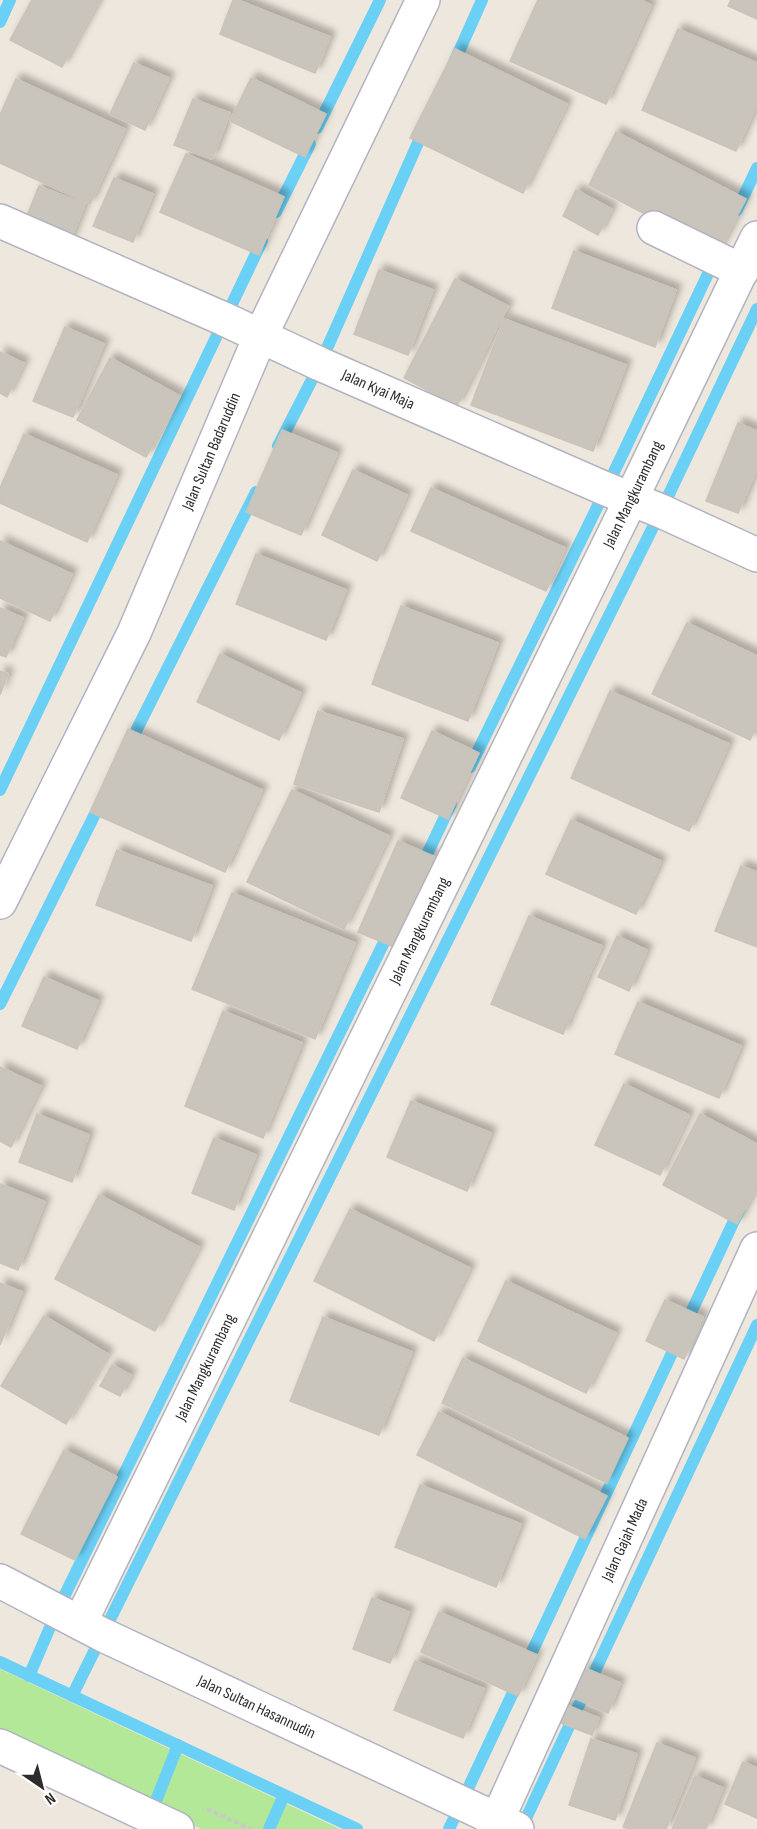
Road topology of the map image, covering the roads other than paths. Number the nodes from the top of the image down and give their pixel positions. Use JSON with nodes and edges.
{"nodes":[{"id":1,"x":423,"y":0,"type":"edge"},
{"id":2,"x":0,"y":221,"type":"edge"},
{"id":3,"x":654,"y":228,"type":"dead end"},
{"id":4,"x":757,"y":238,"type":"edge"},
{"id":5,"x":742,"y":271,"type":"junction"},
{"id":6,"x":260,"y":337,"type":"junction"},
{"id":7,"x":631,"y":500,"type":"junction"},
{"id":8,"x":757,"y":555,"type":"edge"},
{"id":9,"x":0,"y":902,"type":"edge"},
{"id":10,"x":757,"y":1249,"type":"edge"},
{"id":11,"x":0,"y":1581,"type":"edge"},
{"id":12,"x":80,"y":1623,"type":"junction"},
{"id":13,"x":0,"y":1746,"type":"edge"},
{"id":14,"x":502,"y":1826,"type":"edge"},
{"id":15,"x":177,"y":1829,"type":"edge"}],
"edges":[{"from":1,"to":6,"type":"street","name":"Jalan Sultan Badaruddin"},
{"from":2,"to":6,"type":"street","name":"Jalan Kyai Maja"},
{"from":3,"to":5,"type":"street"},
{"from":4,"to":5,"type":"street","name":"Jalan Mangkurambang"},
{"from":5,"to":7,"type":"street","name":"Jalan Mangkurambang"},
{"from":6,"to":7,"type":"street","name":"Jalan Kyai Maja"},
{"from":6,"to":9,"type":"street","name":"Jalan Sultan Badaruddin"},
{"from":7,"to":8,"type":"street","name":"Jalan Kyai Maja"},
{"from":7,"to":12,"type":"street","name":"Jalan Mangkurambang"},
{"from":10,"to":14,"type":"street","name":"Jalan Gajah Mada"},
{"from":11,"to":12,"type":"street","name":"Jalan Sultan Hasannudin"},
{"from":12,"to":14,"type":"street","name":"Jalan Sultan Hasannudin"},
{"from":13,"to":15,"type":"street"}]}
